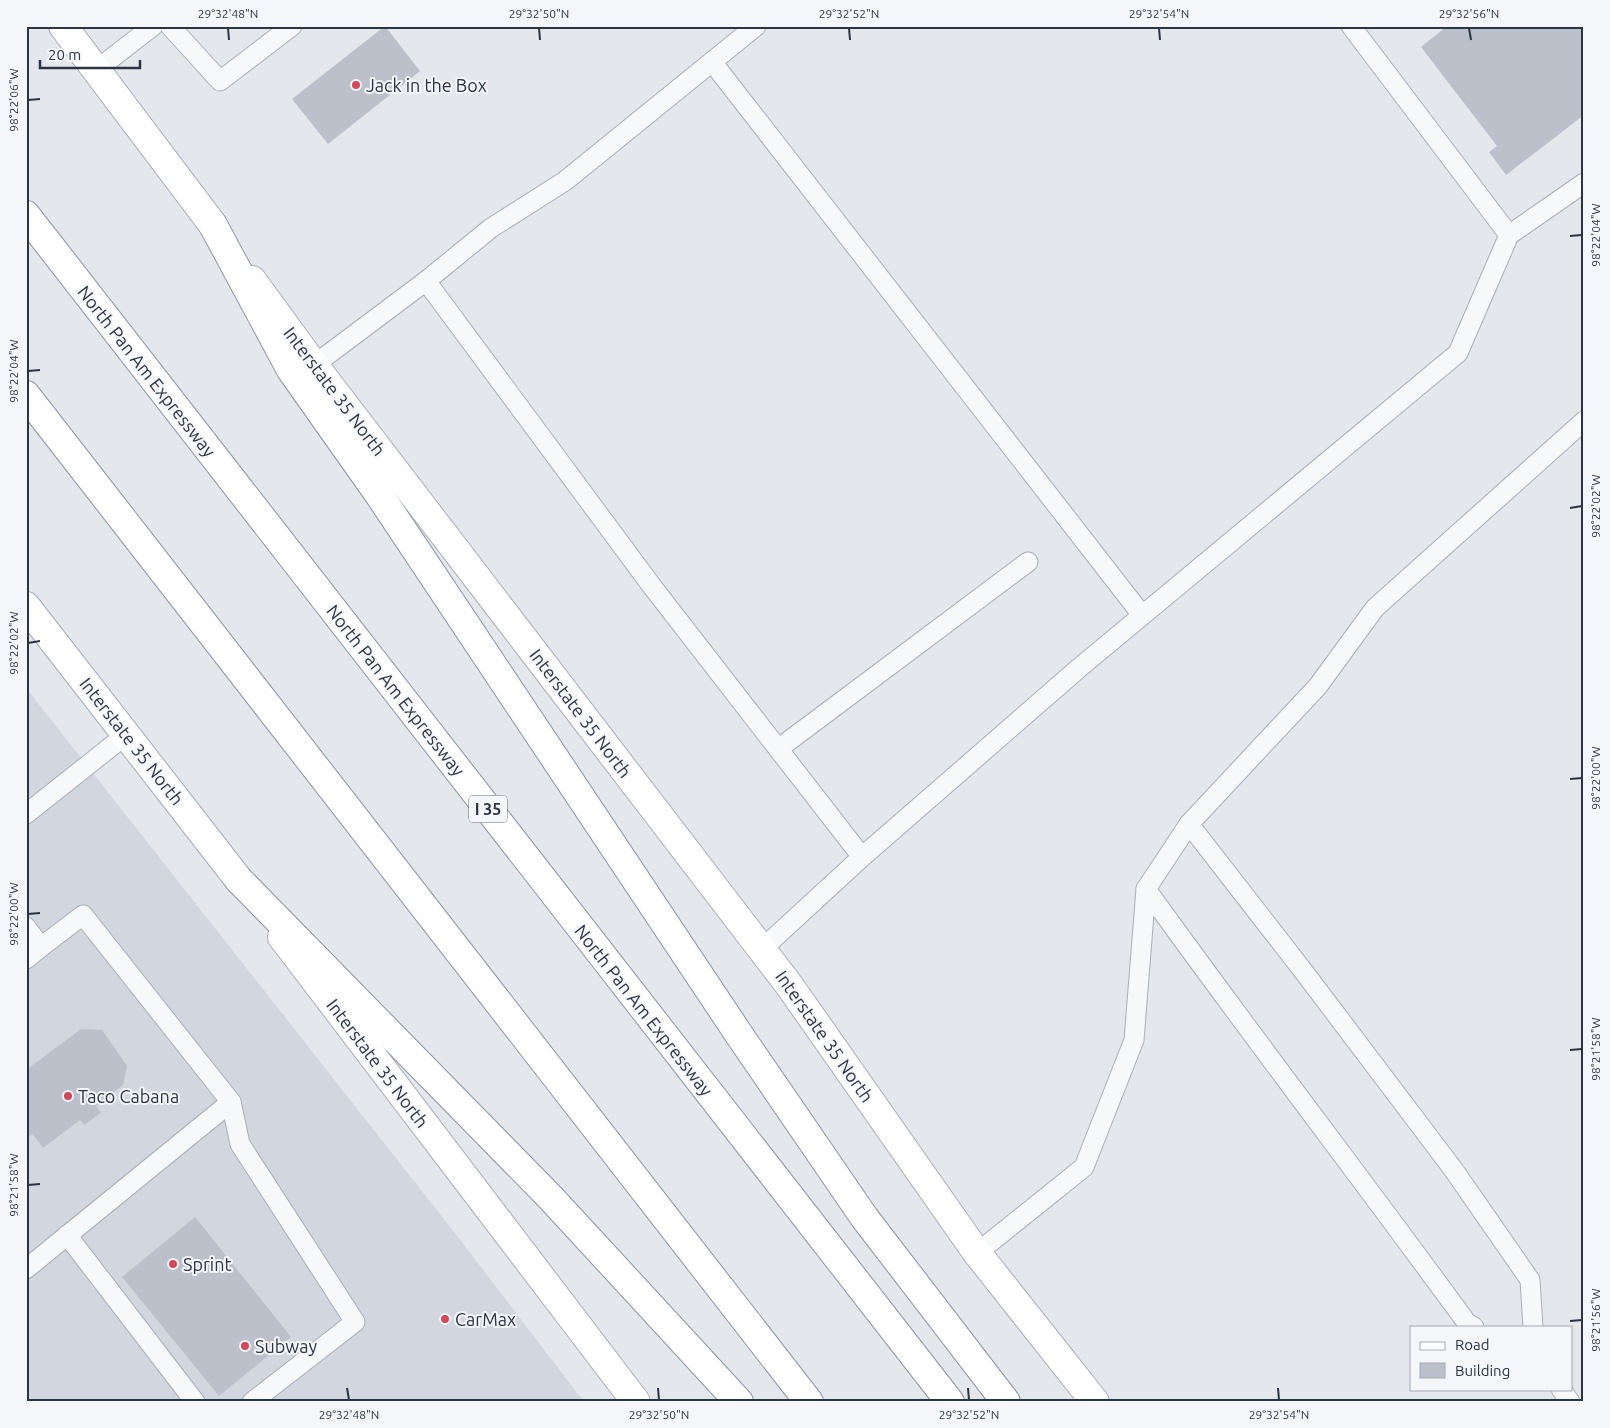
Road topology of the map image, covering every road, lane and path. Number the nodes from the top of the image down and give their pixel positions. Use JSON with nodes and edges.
{"nodes":[{"id":1,"x":63,"y":26,"type":"edge"},
{"id":2,"x":153,"y":26,"type":"edge"},
{"id":3,"x":170,"y":26,"type":"edge"},
{"id":4,"x":292,"y":26,"type":"edge"},
{"id":5,"x":756,"y":26,"type":"edge"},
{"id":6,"x":1352,"y":26,"type":"edge"},
{"id":7,"x":713,"y":63,"type":"junction"},
{"id":8,"x":95,"y":71,"type":"junction"},
{"id":9,"x":1584,"y":183,"type":"edge"},
{"id":10,"x":26,"y":215,"type":"edge"},
{"id":11,"x":213,"y":226,"type":"junction"},
{"id":12,"x":1509,"y":235,"type":"junction"},
{"id":13,"x":426,"y":281,"type":"junction"},
{"id":14,"x":314,"y":365,"type":"junction"},
{"id":15,"x":26,"y":395,"type":"edge"},
{"id":16,"x":1584,"y":421,"type":"edge"},
{"id":17,"x":1028,"y":562,"type":"dead end"},
{"id":18,"x":26,"y":606,"type":"edge"},
{"id":19,"x":1142,"y":616,"type":"junction"},
{"id":20,"x":127,"y":734,"type":"junction"},
{"id":21,"x":778,"y":749,"type":"junction"},
{"id":22,"x":26,"y":814,"type":"edge"},
{"id":23,"x":1188,"y":824,"type":"junction"},
{"id":24,"x":862,"y":857,"type":"junction"},
{"id":25,"x":239,"y":880,"type":"junction"},
{"id":26,"x":1146,"y":889,"type":"junction"},
{"id":27,"x":26,"y":927,"type":"edge"},
{"id":28,"x":41,"y":947,"type":"junction"},
{"id":29,"x":762,"y":949,"type":"junction"},
{"id":30,"x":26,"y":959,"type":"edge"},
{"id":31,"x":231,"y":1102,"type":"junction"},
{"id":32,"x":67,"y":1236,"type":"junction"},
{"id":33,"x":977,"y":1252,"type":"junction"},
{"id":34,"x":26,"y":1268,"type":"edge"},
{"id":35,"x":1472,"y":1326,"type":"edge"},
{"id":36,"x":1533,"y":1326,"type":"edge"},
{"id":37,"x":1562,"y":1390,"type":"edge"},
{"id":38,"x":195,"y":1402,"type":"edge"},
{"id":39,"x":252,"y":1402,"type":"edge"},
{"id":40,"x":636,"y":1402,"type":"edge"},
{"id":41,"x":739,"y":1402,"type":"edge"},
{"id":42,"x":809,"y":1402,"type":"edge"},
{"id":43,"x":950,"y":1402,"type":"edge"},
{"id":44,"x":1006,"y":1402,"type":"edge"},
{"id":45,"x":1095,"y":1402,"type":"edge"},
{"id":46,"x":1570,"y":1402,"type":"edge"}],
"edges":[{"from":1,"to":8,"type":"main road","name":"Interstate 35 North"},
{"from":2,"to":8,"type":"lane"},
{"from":3,"to":4,"type":"lane"},
{"from":5,"to":7,"type":"lane"},
{"from":6,"to":12,"type":"lane"},
{"from":7,"to":13,"type":"lane"},
{"from":7,"to":19,"type":"lane"},
{"from":8,"to":11,"type":"main road","name":"Interstate 35 North"},
{"from":9,"to":12,"type":"lane"},
{"from":10,"to":43,"type":"main road","name":"North Pan Am Expressway","number":"I 35"},
{"from":11,"to":14,"type":"main road","name":"Interstate 35 North"},
{"from":11,"to":44,"type":"main road"},
{"from":12,"to":19,"type":"lane"},
{"from":13,"to":14,"type":"lane"},
{"from":13,"to":21,"type":"lane"},
{"from":14,"to":29,"type":"main road","name":"Interstate 35 North"},
{"from":15,"to":42,"type":"main road"},
{"from":16,"to":23,"type":"lane"},
{"from":17,"to":21,"type":"lane"},
{"from":18,"to":20,"type":"main road","name":"Interstate 35 North"},
{"from":19,"to":24,"type":"lane"},
{"from":20,"to":22,"type":"lane"},
{"from":20,"to":25,"type":"main road","name":"Interstate 35 North"},
{"from":21,"to":24,"type":"lane"},
{"from":23,"to":26,"type":"lane"},
{"from":23,"to":36,"type":"lane"},
{"from":24,"to":29,"type":"lane"},
{"from":25,"to":40,"type":"main road","name":"Interstate 35 North"},
{"from":25,"to":41,"type":"main road"},
{"from":26,"to":33,"type":"lane"},
{"from":26,"to":35,"type":"lane"},
{"from":27,"to":28,"type":"lane"},
{"from":28,"to":30,"type":"lane"},
{"from":28,"to":31,"type":"lane"},
{"from":29,"to":33,"type":"main road","name":"Interstate 35 North"},
{"from":31,"to":32,"type":"lane"},
{"from":31,"to":39,"type":"lane"},
{"from":32,"to":34,"type":"lane"},
{"from":32,"to":38,"type":"lane"},
{"from":33,"to":45,"type":"main road","name":"Interstate 35 North"},
{"from":37,"to":46,"type":"lane"}]}
